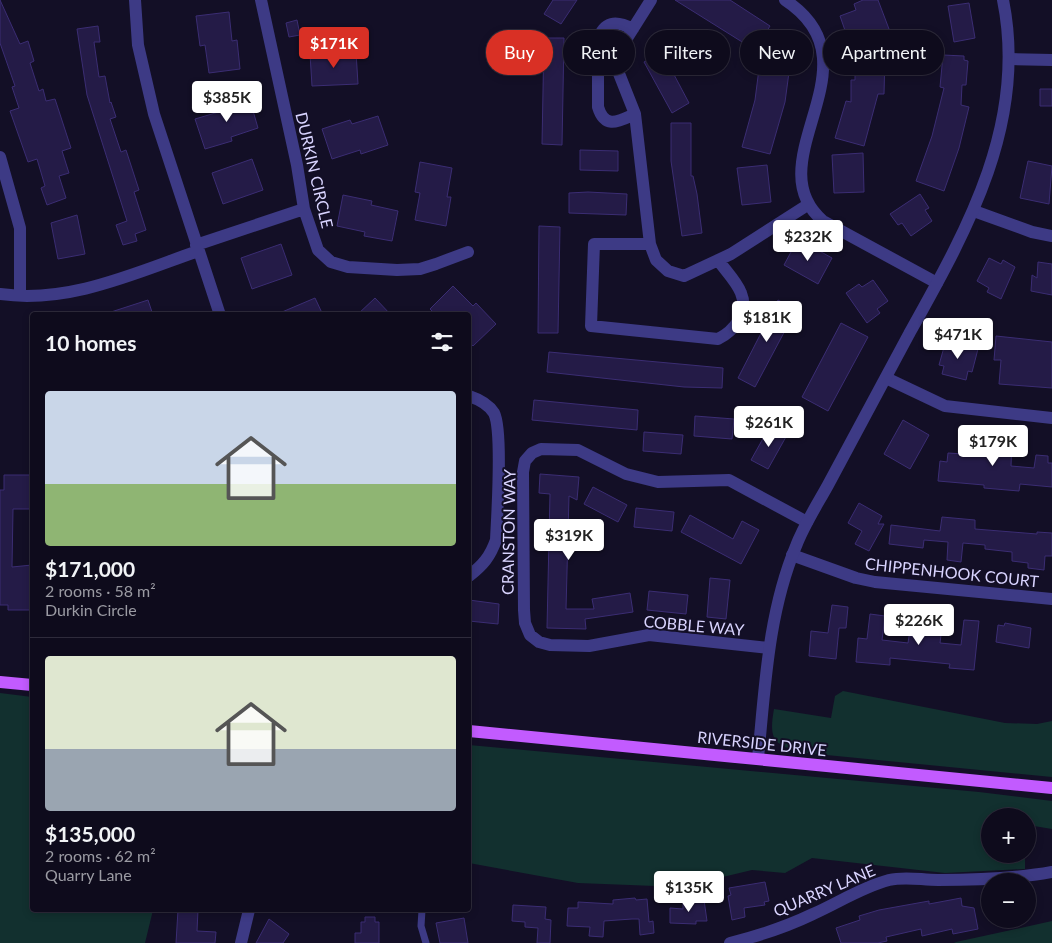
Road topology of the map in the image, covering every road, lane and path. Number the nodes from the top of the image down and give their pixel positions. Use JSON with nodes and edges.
{"nodes":[{"id":1,"x":135,"y":0,"type":"edge"},
{"id":2,"x":261,"y":0,"type":"edge"},
{"id":3,"x":651,"y":0,"type":"edge"},
{"id":4,"x":785,"y":0,"type":"edge"},
{"id":5,"x":1003,"y":0,"type":"edge"},
{"id":6,"x":633,"y":28,"type":"junction"},
{"id":7,"x":1010,"y":59,"type":"junction"},
{"id":8,"x":1052,"y":60,"type":"edge"},
{"id":9,"x":635,"y":114,"type":"junction"},
{"id":10,"x":0,"y":157,"type":"edge"},
{"id":11,"x":809,"y":204,"type":"junction"},
{"id":12,"x":304,"y":209,"type":"junction"},
{"id":13,"x":974,"y":212,"type":"junction"},
{"id":14,"x":1052,"y":236,"type":"edge"},
{"id":15,"x":650,"y":244,"type":"junction"},
{"id":16,"x":197,"y":248,"type":"junction"},
{"id":17,"x":468,"y":252,"type":"dead end"},
{"id":18,"x":718,"y":260,"type":"junction"},
{"id":19,"x":937,"y":283,"type":"junction"},
{"id":20,"x":0,"y":294,"type":"edge"},
{"id":21,"x":20,"y":295,"type":"junction"},
{"id":22,"x":219,"y":312,"type":"edge"},
{"id":23,"x":886,"y":378,"type":"junction"},
{"id":24,"x":471,"y":397,"type":"edge"},
{"id":25,"x":1052,"y":418,"type":"edge"},
{"id":26,"x":807,"y":522,"type":"junction"},
{"id":27,"x":792,"y":555,"type":"junction"},
{"id":28,"x":471,"y":575,"type":"edge"},
{"id":29,"x":1052,"y":600,"type":"edge"},
{"id":30,"x":530,"y":636,"type":"joint"},
{"id":31,"x":769,"y":648,"type":"junction"},
{"id":32,"x":0,"y":682,"type":"edge"},
{"id":33,"x":30,"y":685,"type":"edge"},
{"id":34,"x":471,"y":731,"type":"edge"},
{"id":35,"x":758,"y":758,"type":"junction"},
{"id":36,"x":1052,"y":788,"type":"edge"},
{"id":37,"x":1052,"y":872,"type":"edge"},
{"id":38,"x":249,"y":912,"type":"edge"},
{"id":39,"x":422,"y":912,"type":"edge"},
{"id":40,"x":241,"y":943,"type":"edge"},
{"id":41,"x":426,"y":943,"type":"edge"},
{"id":42,"x":730,"y":943,"type":"edge"}],
"edges":[{"from":1,"to":16,"type":"street"},
{"from":2,"to":12,"type":"street","name":"DURKIN CIRCLE"},
{"from":3,"to":6,"type":"street"},
{"from":4,"to":11,"type":"street"},
{"from":5,"to":7,"type":"street"},
{"from":6,"to":9,"type":"street"},
{"from":6,"to":9,"type":"street"},
{"from":7,"to":8,"type":"street"},
{"from":7,"to":13,"type":"street"},
{"from":9,"to":15,"type":"street"},
{"from":10,"to":21,"type":"street"},
{"from":11,"to":18,"type":"street"},
{"from":11,"to":19,"type":"street"},
{"from":12,"to":16,"type":"street"},
{"from":12,"to":17,"type":"street","name":"DURKIN CIRCLE"},
{"from":13,"to":14,"type":"street"},
{"from":13,"to":19,"type":"street"},
{"from":15,"to":18,"type":"street"},
{"from":15,"to":18,"type":"street"},
{"from":16,"to":21,"type":"street"},
{"from":16,"to":22,"type":"street"},
{"from":19,"to":23,"type":"street"},
{"from":20,"to":21,"type":"street"},
{"from":23,"to":25,"type":"street"},
{"from":23,"to":26,"type":"street"},
{"from":24,"to":28,"type":"street"},
{"from":26,"to":27,"type":"street"},
{"from":26,"to":30,"type":"street","name":"CRANSTON WAY"},
{"from":27,"to":29,"type":"street","name":"CHIPPENHOOK COURT"},
{"from":27,"to":31,"type":"street"},
{"from":30,"to":31,"type":"street","name":"COBBLE WAY"},
{"from":31,"to":35,"type":"street"},
{"from":32,"to":33,"type":"main road"},
{"from":34,"to":35,"type":"main road","name":"RIVERSIDE DRIVE"},
{"from":35,"to":36,"type":"main road","name":"RIVERSIDE DRIVE"},
{"from":37,"to":42,"type":"street","name":"QUARRY LANE"},
{"from":38,"to":40,"type":"street"},
{"from":39,"to":41,"type":"lane"}]}
